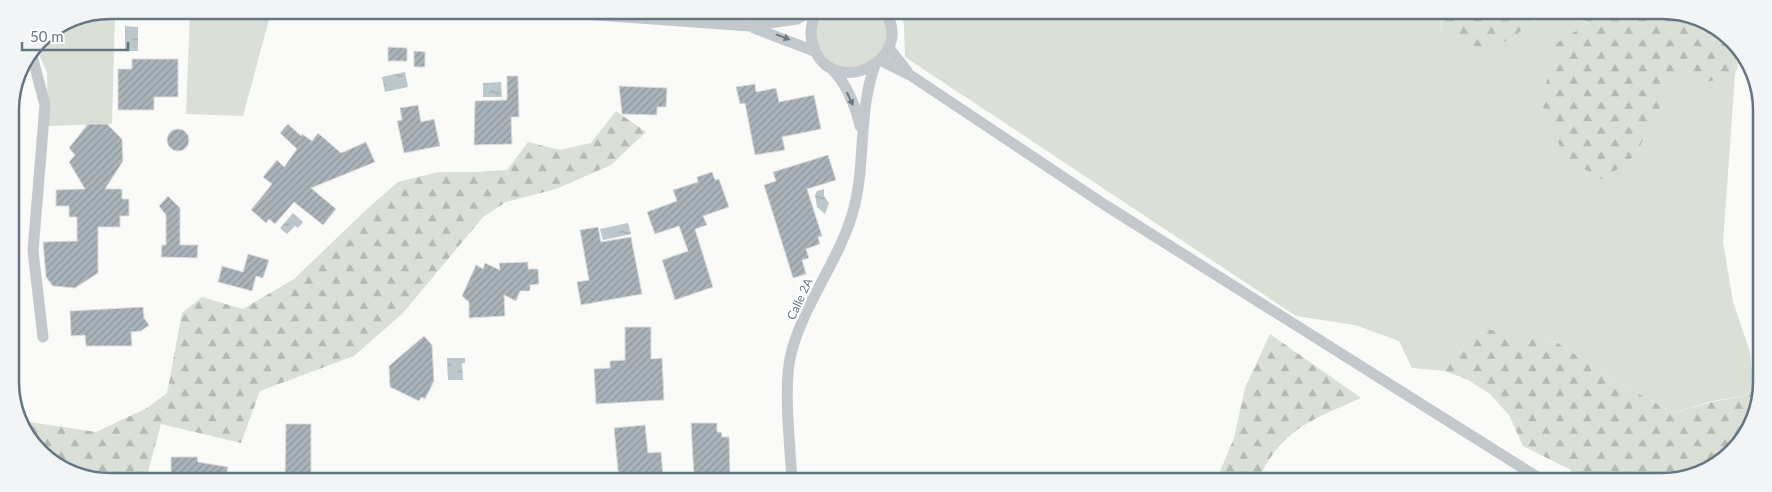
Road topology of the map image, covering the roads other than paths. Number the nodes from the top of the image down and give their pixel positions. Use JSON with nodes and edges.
{"nodes":[{"id":1,"x":652,"y":19,"type":"edge"},
{"id":2,"x":797,"y":19,"type":"edge"},
{"id":3,"x":814,"y":19,"type":"edge"},
{"id":4,"x":888,"y":19,"type":"edge"},
{"id":5,"x":750,"y":26,"type":"junction"},
{"id":6,"x":888,"y":47,"type":"junction"},
{"id":7,"x":814,"y":51,"type":"junction"},
{"id":8,"x":33,"y":60,"type":"edge"},
{"id":9,"x":878,"y":62,"type":"junction"},
{"id":10,"x":831,"y":68,"type":"junction"},
{"id":11,"x":910,"y":75,"type":"junction"},
{"id":12,"x":861,"y":134,"type":"junction"},
{"id":13,"x":43,"y":337,"type":"dead end"},
{"id":14,"x":792,"y":473,"type":"edge"},
{"id":15,"x":1532,"y":473,"type":"edge"}],
"edges":[{"from":1,"to":5,"type":"street"},
{"from":2,"to":5,"type":"street"},
{"from":3,"to":7,"type":"street"},
{"from":4,"to":6,"type":"street"},
{"from":5,"to":7,"type":"street","one_way":true},
{"from":6,"to":9,"type":"street","name":"Calle 2A"},
{"from":6,"to":11,"type":"street"},
{"from":7,"to":10,"type":"street","name":"Calle 2A"},
{"from":8,"to":13,"type":"street"},
{"from":9,"to":10,"type":"street"},
{"from":9,"to":11,"type":"street"},
{"from":9,"to":12,"type":"street","name":"Calle 2A"},
{"from":10,"to":12,"type":"street","name":"Calle 2A","one_way":true},
{"from":11,"to":15,"type":"street"},
{"from":12,"to":14,"type":"street","name":"Calle 2A"}]}
